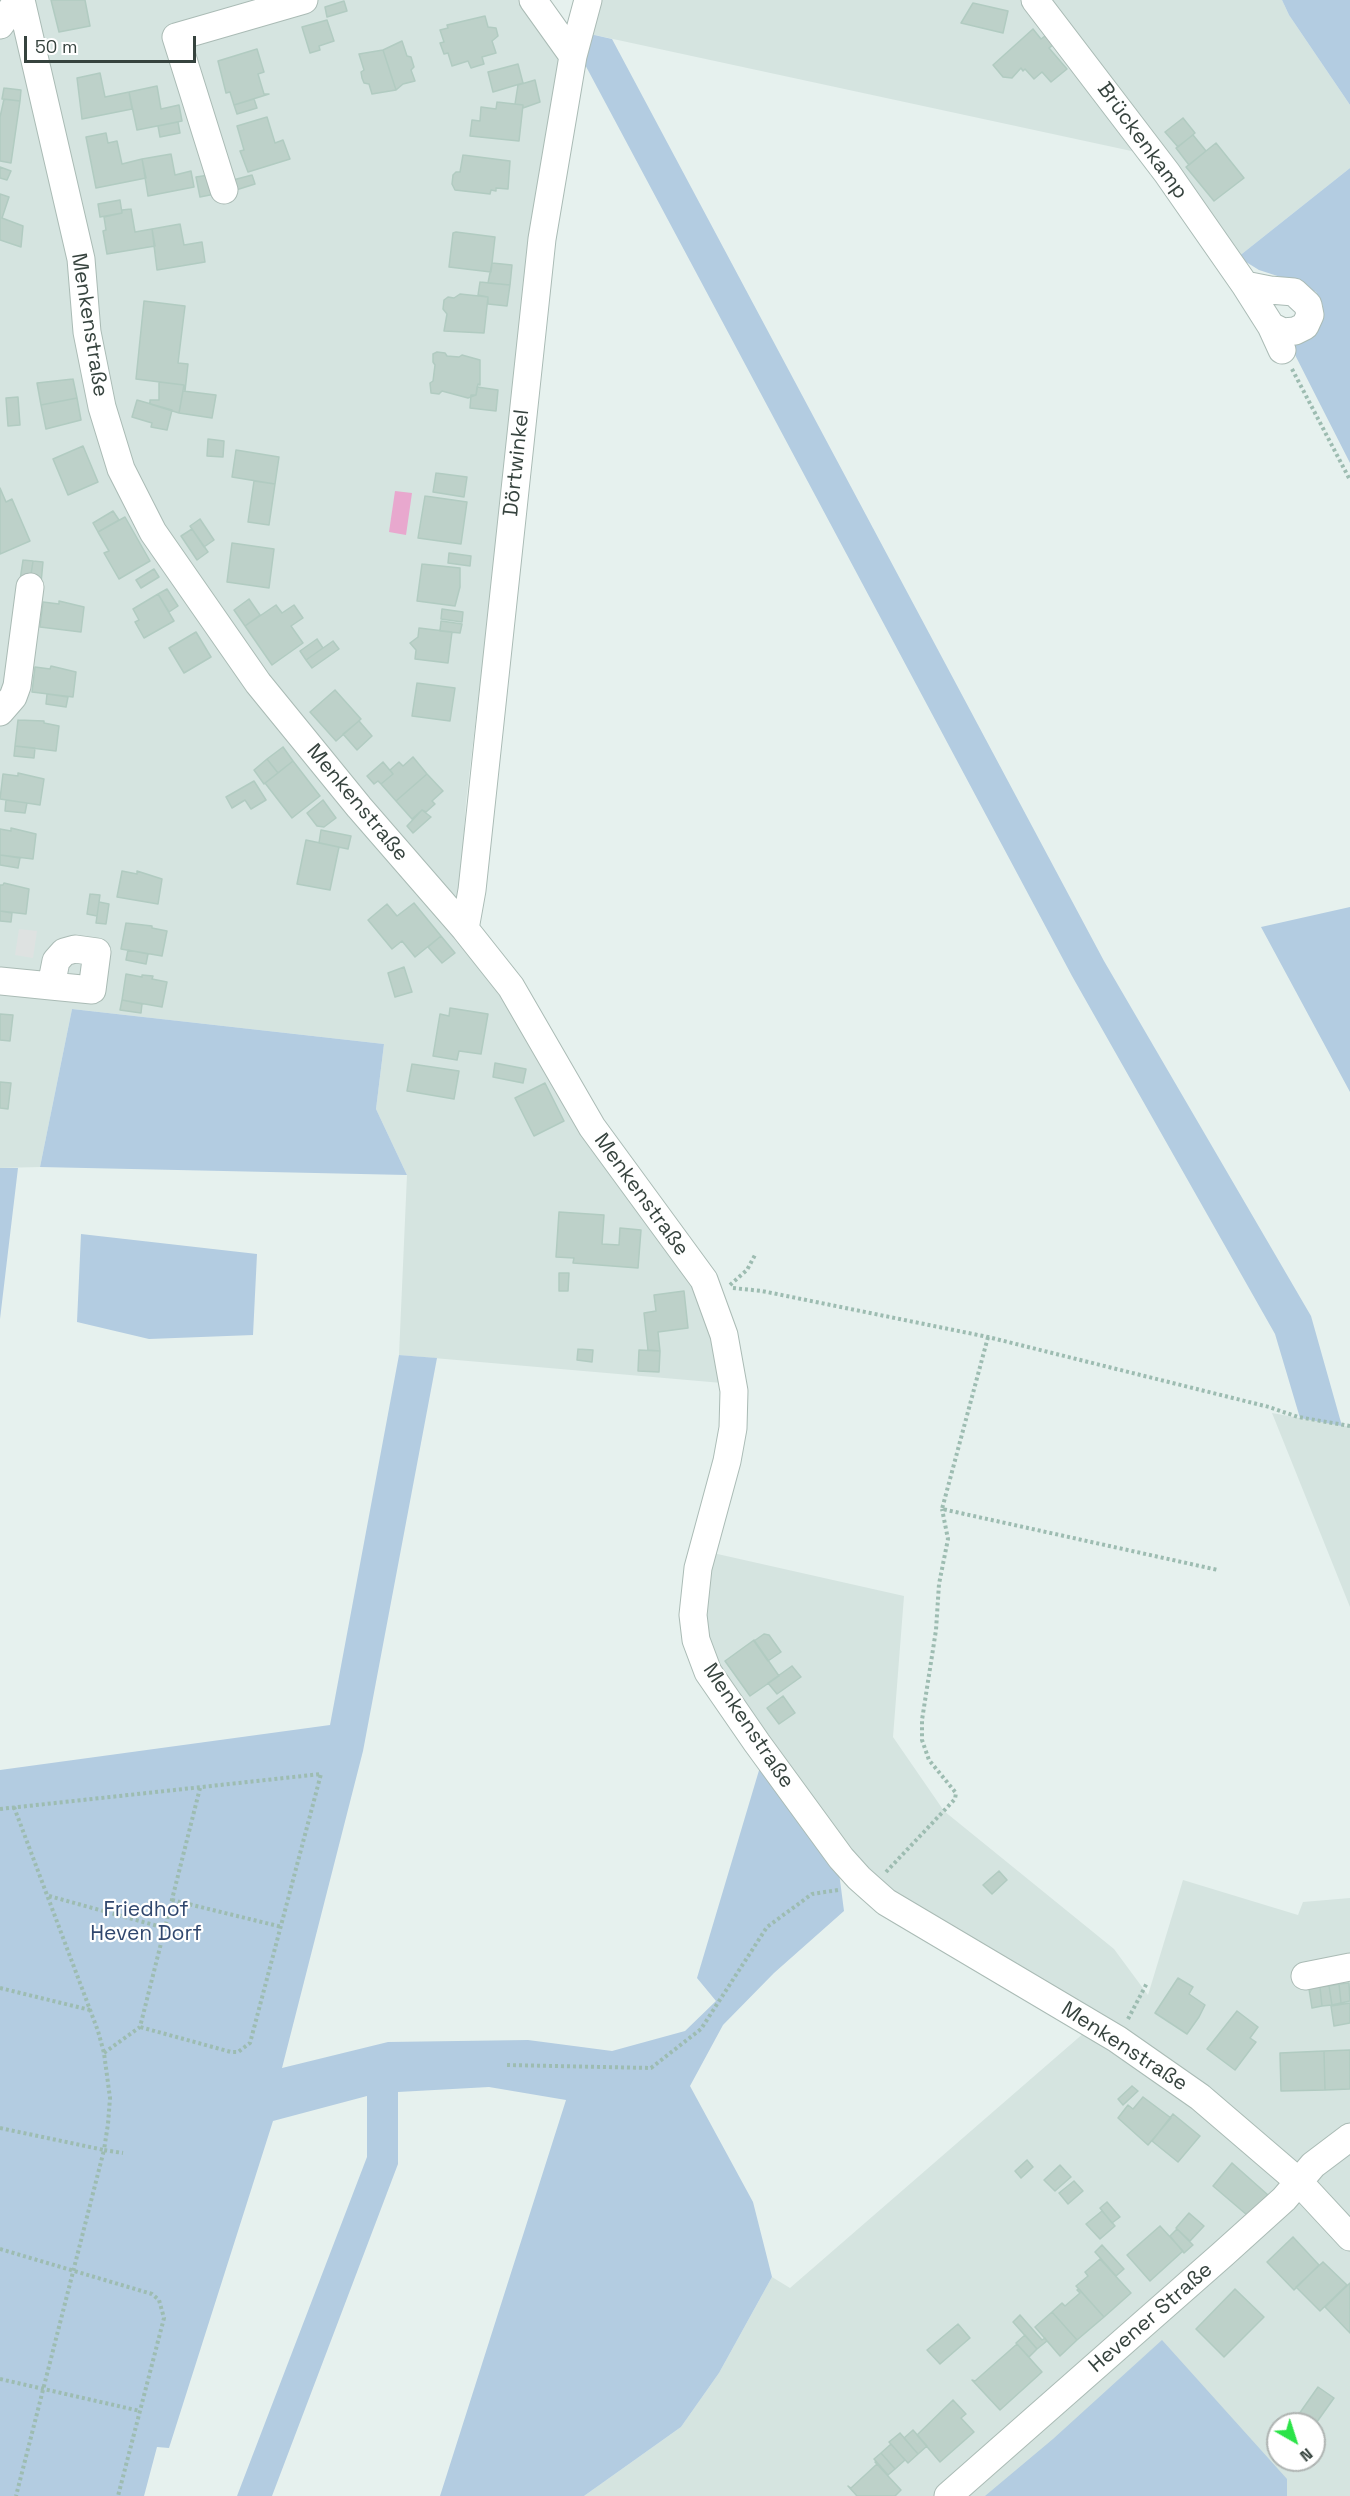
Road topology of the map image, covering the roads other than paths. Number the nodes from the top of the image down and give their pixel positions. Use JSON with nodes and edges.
{"nodes":[{"id":1,"x":20,"y":0,"type":"edge"},
{"id":2,"x":304,"y":0,"type":"edge"},
{"id":3,"x":532,"y":0,"type":"edge"},
{"id":4,"x":588,"y":0,"type":"edge"},
{"id":5,"x":1035,"y":0,"type":"edge"},
{"id":6,"x":0,"y":25,"type":"edge"},
{"id":7,"x":573,"y":56,"type":"junction"},
{"id":8,"x":224,"y":190,"type":"dead end"},
{"id":9,"x":1245,"y":285,"type":"junction"},
{"id":10,"x":30,"y":587,"type":"dead end"},
{"id":11,"x":0,"y":712,"type":"edge"},
{"id":12,"x":465,"y":929,"type":"junction"},
{"id":13,"x":0,"y":981,"type":"edge"},
{"id":14,"x":51,"y":986,"type":"dead end"},
{"id":15,"x":1350,"y":1966,"type":"edge"},
{"id":16,"x":1305,"y":1976,"type":"dead end"},
{"id":17,"x":1350,"y":2136,"type":"edge"},
{"id":18,"x":1298,"y":2181,"type":"junction"},
{"id":19,"x":1350,"y":2237,"type":"edge"},
{"id":20,"x":948,"y":2496,"type":"edge"}],
"edges":[{"from":1,"to":6,"type":"street"},
{"from":1,"to":12,"type":"street","name":"Menkenstraße"},
{"from":2,"to":8,"type":"street"},
{"from":3,"to":7,"type":"street"},
{"from":4,"to":7,"type":"street","name":"Dörtwinkel"},
{"from":5,"to":9,"type":"street","name":"Brückenkamp"},
{"from":7,"to":12,"type":"street","name":"Dörtwinkel"},
{"from":9,"to":9,"type":"street","name":"Brückenkamp"},
{"from":10,"to":11,"type":"street"},
{"from":12,"to":18,"type":"street","name":"Menkenstraße"},
{"from":13,"to":14,"type":"street"},
{"from":15,"to":16,"type":"street"},
{"from":17,"to":18,"type":"street","name":"Hevener Straße"},
{"from":18,"to":19,"type":"street","name":"Menkenstraße"},
{"from":18,"to":20,"type":"street","name":"Hevener Straße"}]}
